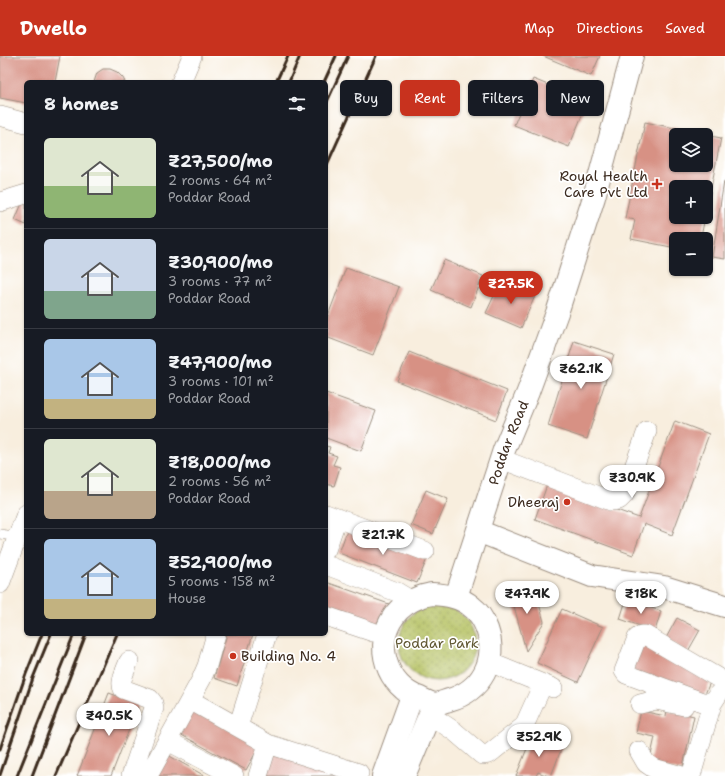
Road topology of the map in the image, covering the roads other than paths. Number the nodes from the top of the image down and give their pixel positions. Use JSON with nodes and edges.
{"nodes":[{"id":1,"x":192,"y":56,"type":"edge"},
{"id":2,"x":632,"y":56,"type":"edge"},
{"id":3,"x":182,"y":80,"type":"edge"},
{"id":4,"x":0,"y":116,"type":"edge"},
{"id":5,"x":24,"y":122,"type":"edge"},
{"id":6,"x":24,"y":195,"type":"edge"},
{"id":7,"x":0,"y":202,"type":"edge"},
{"id":8,"x":647,"y":430,"type":"dead end"},
{"id":9,"x":501,"y":459,"type":"junction"},
{"id":10,"x":332,"y":516,"type":"edge"},
{"id":11,"x":24,"y":517,"type":"edge"},
{"id":12,"x":478,"y":531,"type":"junction"},
{"id":13,"x":9,"y":536,"type":"edge"},
{"id":14,"x":328,"y":539,"type":"edge"},
{"id":15,"x":425,"y":551,"type":"dead end"},
{"id":16,"x":328,"y":567,"type":"edge"},
{"id":17,"x":0,"y":584,"type":"edge"},
{"id":18,"x":456,"y":598,"type":"junction"},
{"id":19,"x":412,"y":601,"type":"junction"},
{"id":20,"x":725,"y":606,"type":"edge"},
{"id":21,"x":328,"y":617,"type":"edge"},
{"id":22,"x":373,"y":632,"type":"dead end"},
{"id":23,"x":215,"y":636,"type":"edge"},
{"id":24,"x":266,"y":636,"type":"edge"},
{"id":25,"x":129,"y":661,"type":"dead end"},
{"id":26,"x":488,"y":662,"type":"junction"},
{"id":27,"x":722,"y":681,"type":"edge"},
{"id":28,"x":412,"y":696,"type":"junction"},
{"id":29,"x":190,"y":700,"type":"junction"},
{"id":30,"x":640,"y":704,"type":"dead end"},
{"id":31,"x":706,"y":708,"type":"junction"},
{"id":32,"x":432,"y":710,"type":"junction"},
{"id":33,"x":238,"y":727,"type":"junction"},
{"id":34,"x":168,"y":741,"type":"junction"},
{"id":35,"x":268,"y":744,"type":"junction"},
{"id":36,"x":639,"y":752,"type":"dead end"},
{"id":37,"x":687,"y":772,"type":"edge"},
{"id":38,"x":359,"y":773,"type":"dead end"},
{"id":39,"x":131,"y":776,"type":"edge"},
{"id":40,"x":148,"y":776,"type":"edge"},
{"id":41,"x":234,"y":776,"type":"edge"},
{"id":42,"x":258,"y":776,"type":"edge"},
{"id":43,"x":383,"y":776,"type":"edge"},
{"id":44,"x":404,"y":776,"type":"edge"}],
"edges":[{"from":1,"to":3,"type":"street"},
{"from":2,"to":9,"type":"street","name":"Poddar Road"},
{"from":4,"to":5,"type":"street"},
{"from":6,"to":7,"type":"street"},
{"from":8,"to":9,"type":"street"},
{"from":9,"to":12,"type":"street","name":"Poddar Road"},
{"from":10,"to":14,"type":"street"},
{"from":10,"to":15,"type":"street"},
{"from":11,"to":13,"type":"street"},
{"from":12,"to":18,"type":"street","name":"Poddar Road"},
{"from":12,"to":20,"type":"street"},
{"from":13,"to":17,"type":"street"},
{"from":16,"to":19,"type":"street"},
{"from":18,"to":19,"type":"street"},
{"from":18,"to":26,"type":"street"},
{"from":19,"to":28,"type":"street"},
{"from":21,"to":22,"type":"street"},
{"from":23,"to":29,"type":"street"},
{"from":24,"to":33,"type":"street"},
{"from":25,"to":39,"type":"street"},
{"from":26,"to":32,"type":"street"},
{"from":26,"to":32,"type":"street"},
{"from":27,"to":31,"type":"street"},
{"from":27,"to":31,"type":"street"},
{"from":28,"to":32,"type":"street"},
{"from":28,"to":43,"type":"street"},
{"from":29,"to":33,"type":"street"},
{"from":29,"to":34,"type":"street"},
{"from":30,"to":31,"type":"street"},
{"from":31,"to":37,"type":"street"},
{"from":32,"to":44,"type":"street"},
{"from":33,"to":35,"type":"street"},
{"from":34,"to":40,"type":"street"},
{"from":34,"to":41,"type":"street"},
{"from":35,"to":38,"type":"street"},
{"from":35,"to":42,"type":"street"},
{"from":36,"to":37,"type":"street"}]}
